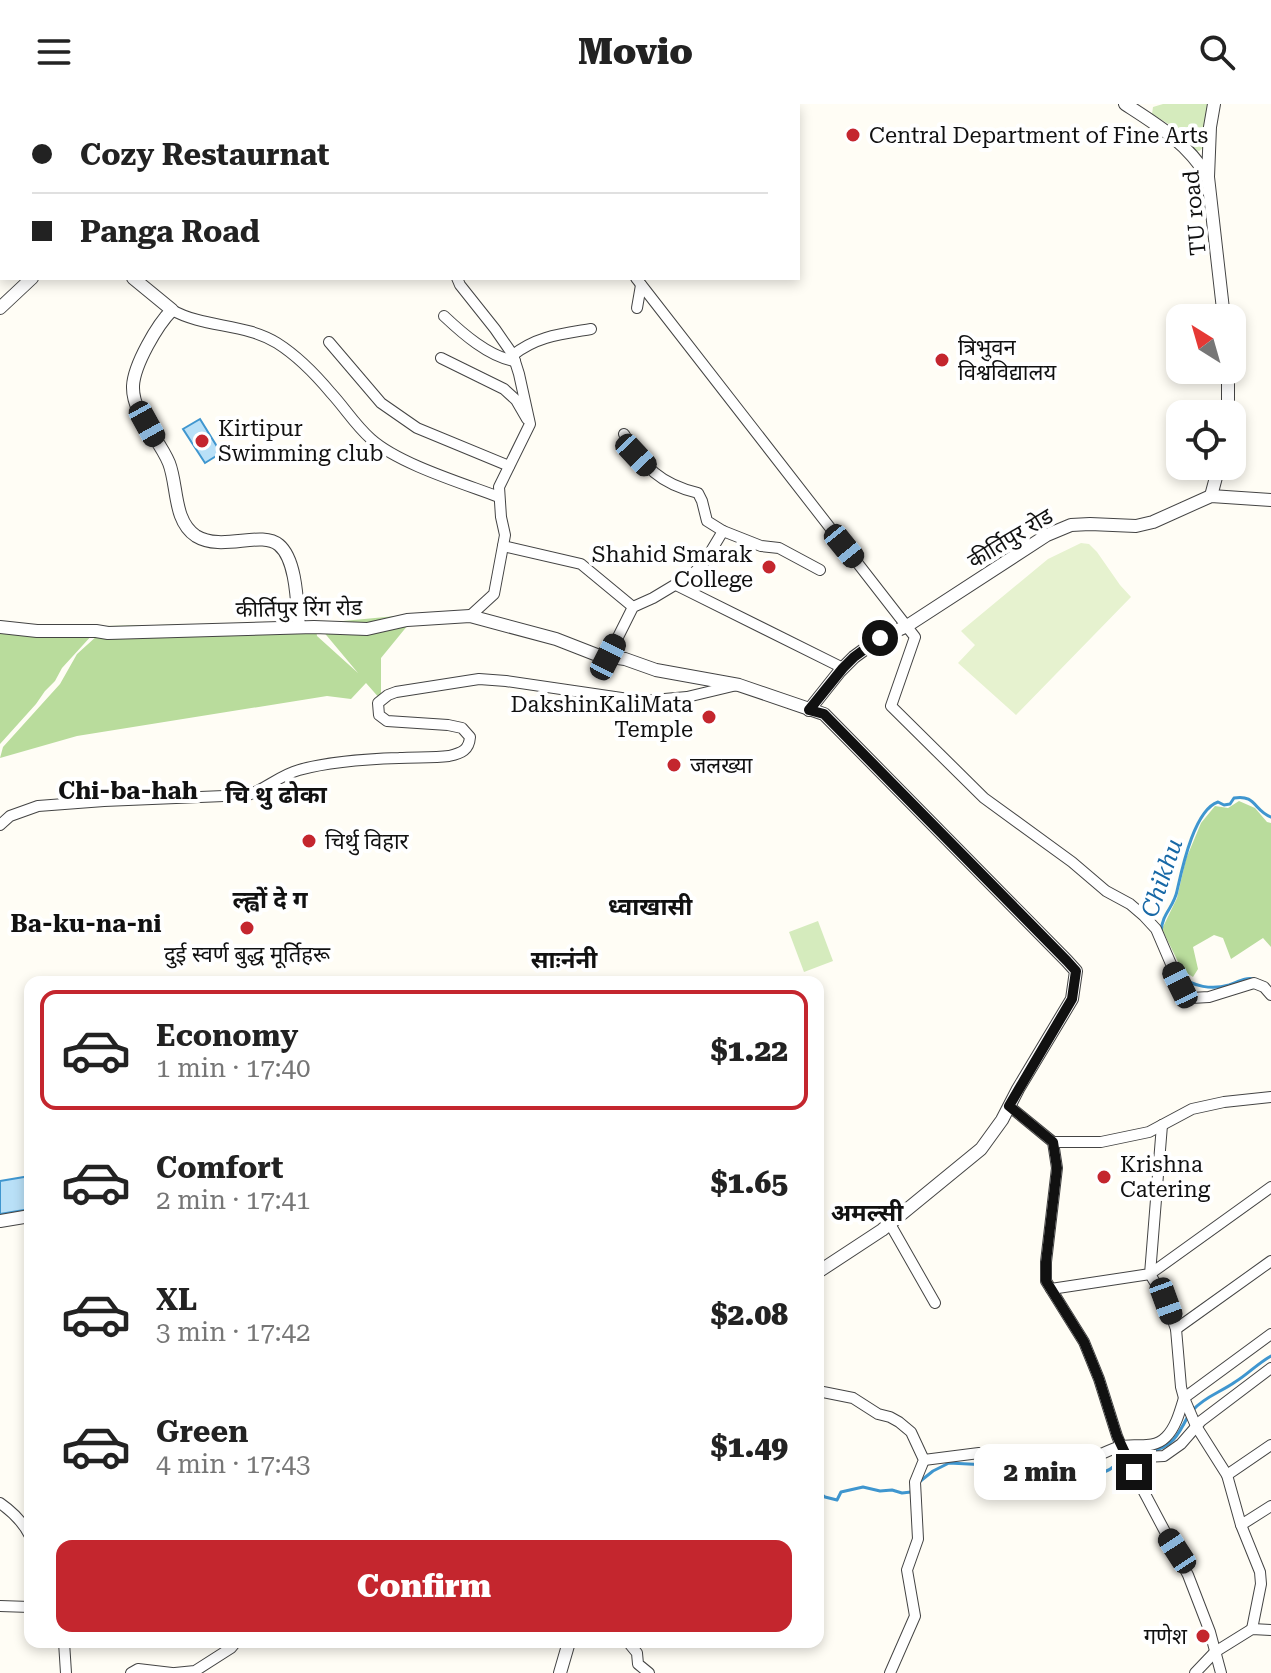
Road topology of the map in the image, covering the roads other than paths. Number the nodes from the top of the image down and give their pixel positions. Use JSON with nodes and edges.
{"nodes":[{"id":1,"x":1125,"y":104,"type":"edge"},
{"id":2,"x":1214,"y":104,"type":"edge"},
{"id":3,"x":1208,"y":177,"type":"junction"},
{"id":4,"x":30,"y":280,"type":"edge"},
{"id":5,"x":135,"y":280,"type":"edge"},
{"id":6,"x":458,"y":280,"type":"edge"},
{"id":7,"x":639,"y":282,"type":"edge"},
{"id":8,"x":1222,"y":304,"type":"edge"},
{"id":9,"x":0,"y":308,"type":"edge"},
{"id":10,"x":637,"y":308,"type":"dead end"},
{"id":11,"x":172,"y":310,"type":"junction"},
{"id":12,"x":444,"y":316,"type":"dead end"},
{"id":13,"x":591,"y":329,"type":"dead end"},
{"id":14,"x":329,"y":342,"type":"dead end"},
{"id":15,"x":441,"y":358,"type":"dead end"},
{"id":16,"x":514,"y":358,"type":"junction"},
{"id":17,"x":530,"y":424,"type":"junction"},
{"id":18,"x":624,"y":434,"type":"dead end"},
{"id":19,"x":509,"y":466,"type":"junction"},
{"id":20,"x":1215,"y":480,"type":"edge"},
{"id":21,"x":1211,"y":496,"type":"junction"},
{"id":22,"x":499,"y":497,"type":"junction"},
{"id":23,"x":1271,"y":500,"type":"edge"},
{"id":24,"x":723,"y":531,"type":"junction"},
{"id":25,"x":503,"y":546,"type":"junction"},
{"id":26,"x":820,"y":570,"type":"dead end"},
{"id":27,"x":676,"y":585,"type":"junction"},
{"id":28,"x":633,"y":607,"type":"junction"},
{"id":29,"x":470,"y":616,"type":"junction"},
{"id":30,"x":907,"y":626,"type":"junction"},
{"id":31,"x":0,"y":627,"type":"edge"},
{"id":32,"x":299,"y":627,"type":"junction"},
{"id":33,"x":608,"y":657,"type":"junction"},
{"id":34,"x":843,"y":668,"type":"junction"},
{"id":35,"x":739,"y":685,"type":"junction"},
{"id":36,"x":809,"y":710,"type":"junction"},
{"id":37,"x":0,"y":825,"type":"edge"},
{"id":38,"x":1271,"y":995,"type":"edge"},
{"id":39,"x":1271,"y":1097,"type":"edge"},
{"id":40,"x":1009,"y":1106,"type":"junction"},
{"id":41,"x":1162,"y":1125,"type":"junction"},
{"id":42,"x":1053,"y":1142,"type":"junction"},
{"id":43,"x":1271,"y":1187,"type":"edge"},
{"id":44,"x":24,"y":1217,"type":"edge"},
{"id":45,"x":0,"y":1221,"type":"edge"},
{"id":46,"x":890,"y":1224,"type":"junction"},
{"id":47,"x":1271,"y":1261,"type":"edge"},
{"id":48,"x":824,"y":1268,"type":"edge"},
{"id":49,"x":1150,"y":1274,"type":"junction"},
{"id":50,"x":1051,"y":1289,"type":"junction"},
{"id":51,"x":935,"y":1303,"type":"dead end"},
{"id":52,"x":1176,"y":1329,"type":"junction"},
{"id":53,"x":1271,"y":1334,"type":"edge"},
{"id":54,"x":1271,"y":1368,"type":"edge"},
{"id":55,"x":824,"y":1392,"type":"edge"},
{"id":56,"x":1186,"y":1402,"type":"junction"},
{"id":57,"x":1196,"y":1426,"type":"junction"},
{"id":58,"x":1271,"y":1445,"type":"edge"},
{"id":59,"x":1123,"y":1451,"type":"junction"},
{"id":60,"x":924,"y":1460,"type":"junction"},
{"id":61,"x":1227,"y":1475,"type":"junction"},
{"id":62,"x":0,"y":1503,"type":"edge"},
{"id":63,"x":1271,"y":1506,"type":"edge"},
{"id":64,"x":24,"y":1520,"type":"edge"},
{"id":65,"x":1241,"y":1525,"type":"junction"},
{"id":66,"x":0,"y":1606,"type":"edge"},
{"id":67,"x":24,"y":1607,"type":"edge"},
{"id":68,"x":1252,"y":1629,"type":"junction"},
{"id":69,"x":1271,"y":1630,"type":"edge"},
{"id":70,"x":64,"y":1648,"type":"edge"},
{"id":71,"x":231,"y":1648,"type":"edge"},
{"id":72,"x":567,"y":1648,"type":"edge"},
{"id":73,"x":633,"y":1648,"type":"edge"},
{"id":74,"x":1215,"y":1652,"type":"junction"},
{"id":75,"x":66,"y":1673,"type":"edge"},
{"id":76,"x":131,"y":1673,"type":"edge"},
{"id":77,"x":174,"y":1673,"type":"edge"},
{"id":78,"x":560,"y":1673,"type":"edge"},
{"id":79,"x":649,"y":1673,"type":"edge"},
{"id":80,"x":890,"y":1673,"type":"edge"},
{"id":81,"x":1195,"y":1673,"type":"edge"},
{"id":82,"x":1221,"y":1673,"type":"edge"}],
"edges":[{"from":1,"to":3,"type":"street"},
{"from":2,"to":3,"type":"street","name":"TU road"},
{"from":3,"to":8,"type":"street","name":"TU road"},
{"from":4,"to":9,"type":"street"},
{"from":5,"to":11,"type":"street"},
{"from":6,"to":16,"type":"street"},
{"from":7,"to":10,"type":"street"},
{"from":7,"to":30,"type":"street"},
{"from":11,"to":22,"type":"street"},
{"from":11,"to":32,"type":"street"},
{"from":12,"to":16,"type":"street"},
{"from":13,"to":16,"type":"street"},
{"from":14,"to":19,"type":"street"},
{"from":15,"to":17,"type":"street"},
{"from":16,"to":17,"type":"street"},
{"from":17,"to":19,"type":"street"},
{"from":18,"to":24,"type":"street"},
{"from":19,"to":22,"type":"street"},
{"from":20,"to":21,"type":"street"},
{"from":21,"to":23,"type":"street","name":"कीर्तिपुर रोड"},
{"from":21,"to":30,"type":"street","name":"कीर्तिपुर रोड"},
{"from":22,"to":25,"type":"street"},
{"from":24,"to":26,"type":"street"},
{"from":24,"to":27,"type":"street"},
{"from":25,"to":28,"type":"street"},
{"from":25,"to":29,"type":"street"},
{"from":27,"to":28,"type":"street"},
{"from":27,"to":34,"type":"street"},
{"from":28,"to":33,"type":"street"},
{"from":29,"to":32,"type":"street","name":"कीर्तिपुर रिंग रोड"},
{"from":29,"to":33,"type":"street","name":"कीर्तिपुर रिंग रोड"},
{"from":30,"to":34,"type":"street","name":"कीर्तिपुर रोड"},
{"from":30,"to":38,"type":"street"},
{"from":31,"to":32,"type":"street","name":"कीर्तिपुर रिंग रोड"},
{"from":33,"to":35,"type":"street","name":"कीर्तिपुर रिंग रोड"},
{"from":34,"to":36,"type":"street","name":"कीर्तिपुर रोड"},
{"from":35,"to":36,"type":"street","name":"कीर्तिपुर रिंग रोड"},
{"from":35,"to":37,"type":"street"},
{"from":36,"to":40,"type":"street","name":"कीर्तिपुर रिंग रोड"},
{"from":39,"to":41,"type":"street"},
{"from":40,"to":42,"type":"street"},
{"from":40,"to":46,"type":"street","name":"कीर्तिपुर रिंग रोड"},
{"from":41,"to":42,"type":"street"},
{"from":41,"to":49,"type":"street"},
{"from":42,"to":50,"type":"street"},
{"from":43,"to":49,"type":"street"},
{"from":44,"to":45,"type":"street"},
{"from":46,"to":48,"type":"street","name":"कीर्तिपुर रिंग रोड"},
{"from":46,"to":51,"type":"street"},
{"from":47,"to":52,"type":"street"},
{"from":49,"to":50,"type":"street"},
{"from":49,"to":52,"type":"street"},
{"from":50,"to":59,"type":"street"},
{"from":52,"to":56,"type":"street"},
{"from":53,"to":56,"type":"street"},
{"from":54,"to":57,"type":"street"},
{"from":55,"to":60,"type":"street"},
{"from":56,"to":57,"type":"street"},
{"from":56,"to":59,"type":"street"},
{"from":57,"to":59,"type":"street"},
{"from":57,"to":61,"type":"street"},
{"from":58,"to":61,"type":"street"},
{"from":59,"to":60,"type":"street"},
{"from":59,"to":74,"type":"street"},
{"from":60,"to":80,"type":"street"},
{"from":61,"to":65,"type":"street"},
{"from":62,"to":64,"type":"street"},
{"from":63,"to":65,"type":"street"},
{"from":65,"to":68,"type":"street"},
{"from":66,"to":67,"type":"street"},
{"from":68,"to":69,"type":"street"},
{"from":68,"to":74,"type":"street"},
{"from":70,"to":75,"type":"street"},
{"from":71,"to":77,"type":"street"},
{"from":72,"to":78,"type":"street"},
{"from":73,"to":79,"type":"street"},
{"from":74,"to":81,"type":"street"},
{"from":74,"to":82,"type":"street"},
{"from":76,"to":77,"type":"street"}]}
